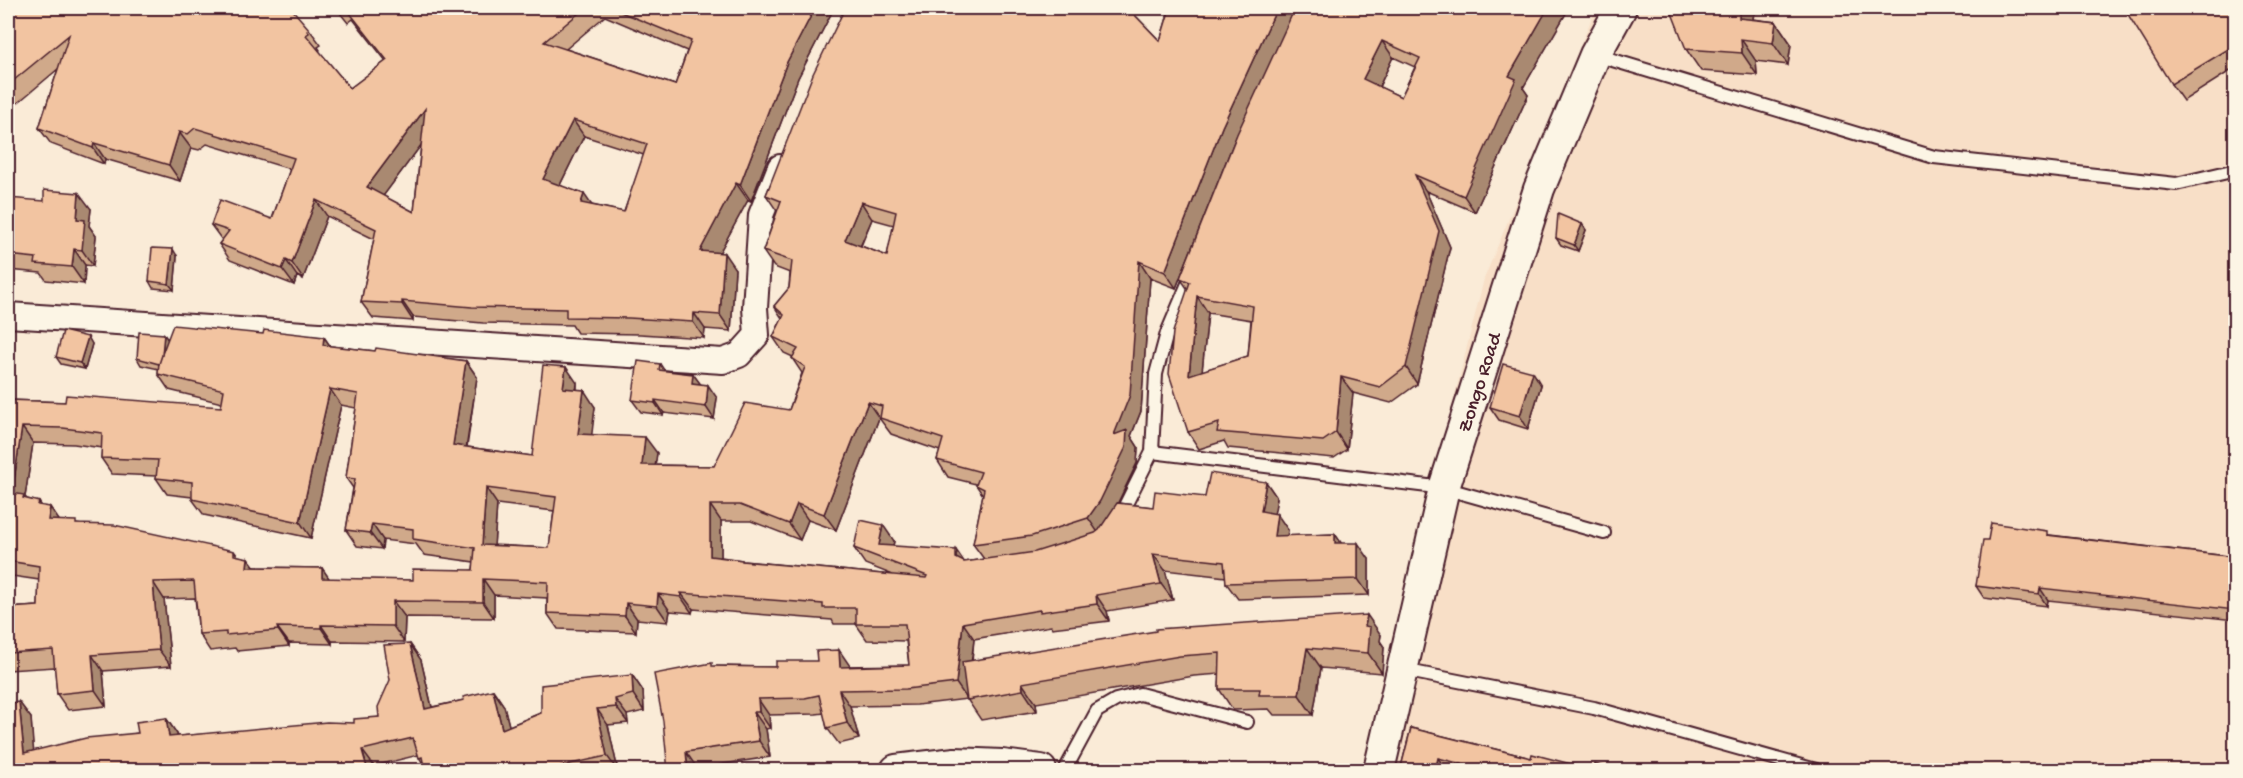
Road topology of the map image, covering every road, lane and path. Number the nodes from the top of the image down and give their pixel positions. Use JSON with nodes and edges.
{"nodes":[{"id":1,"x":1622,"y":8,"type":"edge"},
{"id":2,"x":1595,"y":55,"type":"junction"},
{"id":3,"x":786,"y":150,"type":"edge"},
{"id":4,"x":2235,"y":170,"type":"edge"},
{"id":5,"x":1198,"y":258,"type":"edge"},
{"id":6,"x":8,"y":315,"type":"edge"},
{"id":7,"x":1152,"y":452,"type":"junction"},
{"id":8,"x":1443,"y":488,"type":"junction"},
{"id":9,"x":1113,"y":527,"type":"edge"},
{"id":10,"x":1604,"y":533,"type":"dead end"},
{"id":11,"x":1401,"y":670,"type":"junction"},
{"id":12,"x":1247,"y":722,"type":"dead end"},
{"id":13,"x":896,"y":771,"type":"edge"},
{"id":14,"x":1041,"y":771,"type":"edge"},
{"id":15,"x":1065,"y":771,"type":"edge"},
{"id":16,"x":1379,"y":771,"type":"edge"},
{"id":17,"x":1816,"y":771,"type":"edge"}],
"edges":[{"from":1,"to":2,"type":"street","name":"Zongo Road"},
{"from":2,"to":4,"type":"lane"},
{"from":2,"to":8,"type":"street","name":"Zongo Road"},
{"from":3,"to":6,"type":"street"},
{"from":5,"to":7,"type":"lane"},
{"from":7,"to":8,"type":"lane"},
{"from":7,"to":9,"type":"lane"},
{"from":8,"to":10,"type":"lane"},
{"from":8,"to":11,"type":"street","name":"Zongo Road"},
{"from":11,"to":16,"type":"street","name":"Zongo Road"},
{"from":11,"to":17,"type":"lane"},
{"from":12,"to":15,"type":"lane"},
{"from":13,"to":14,"type":"street"}]}
